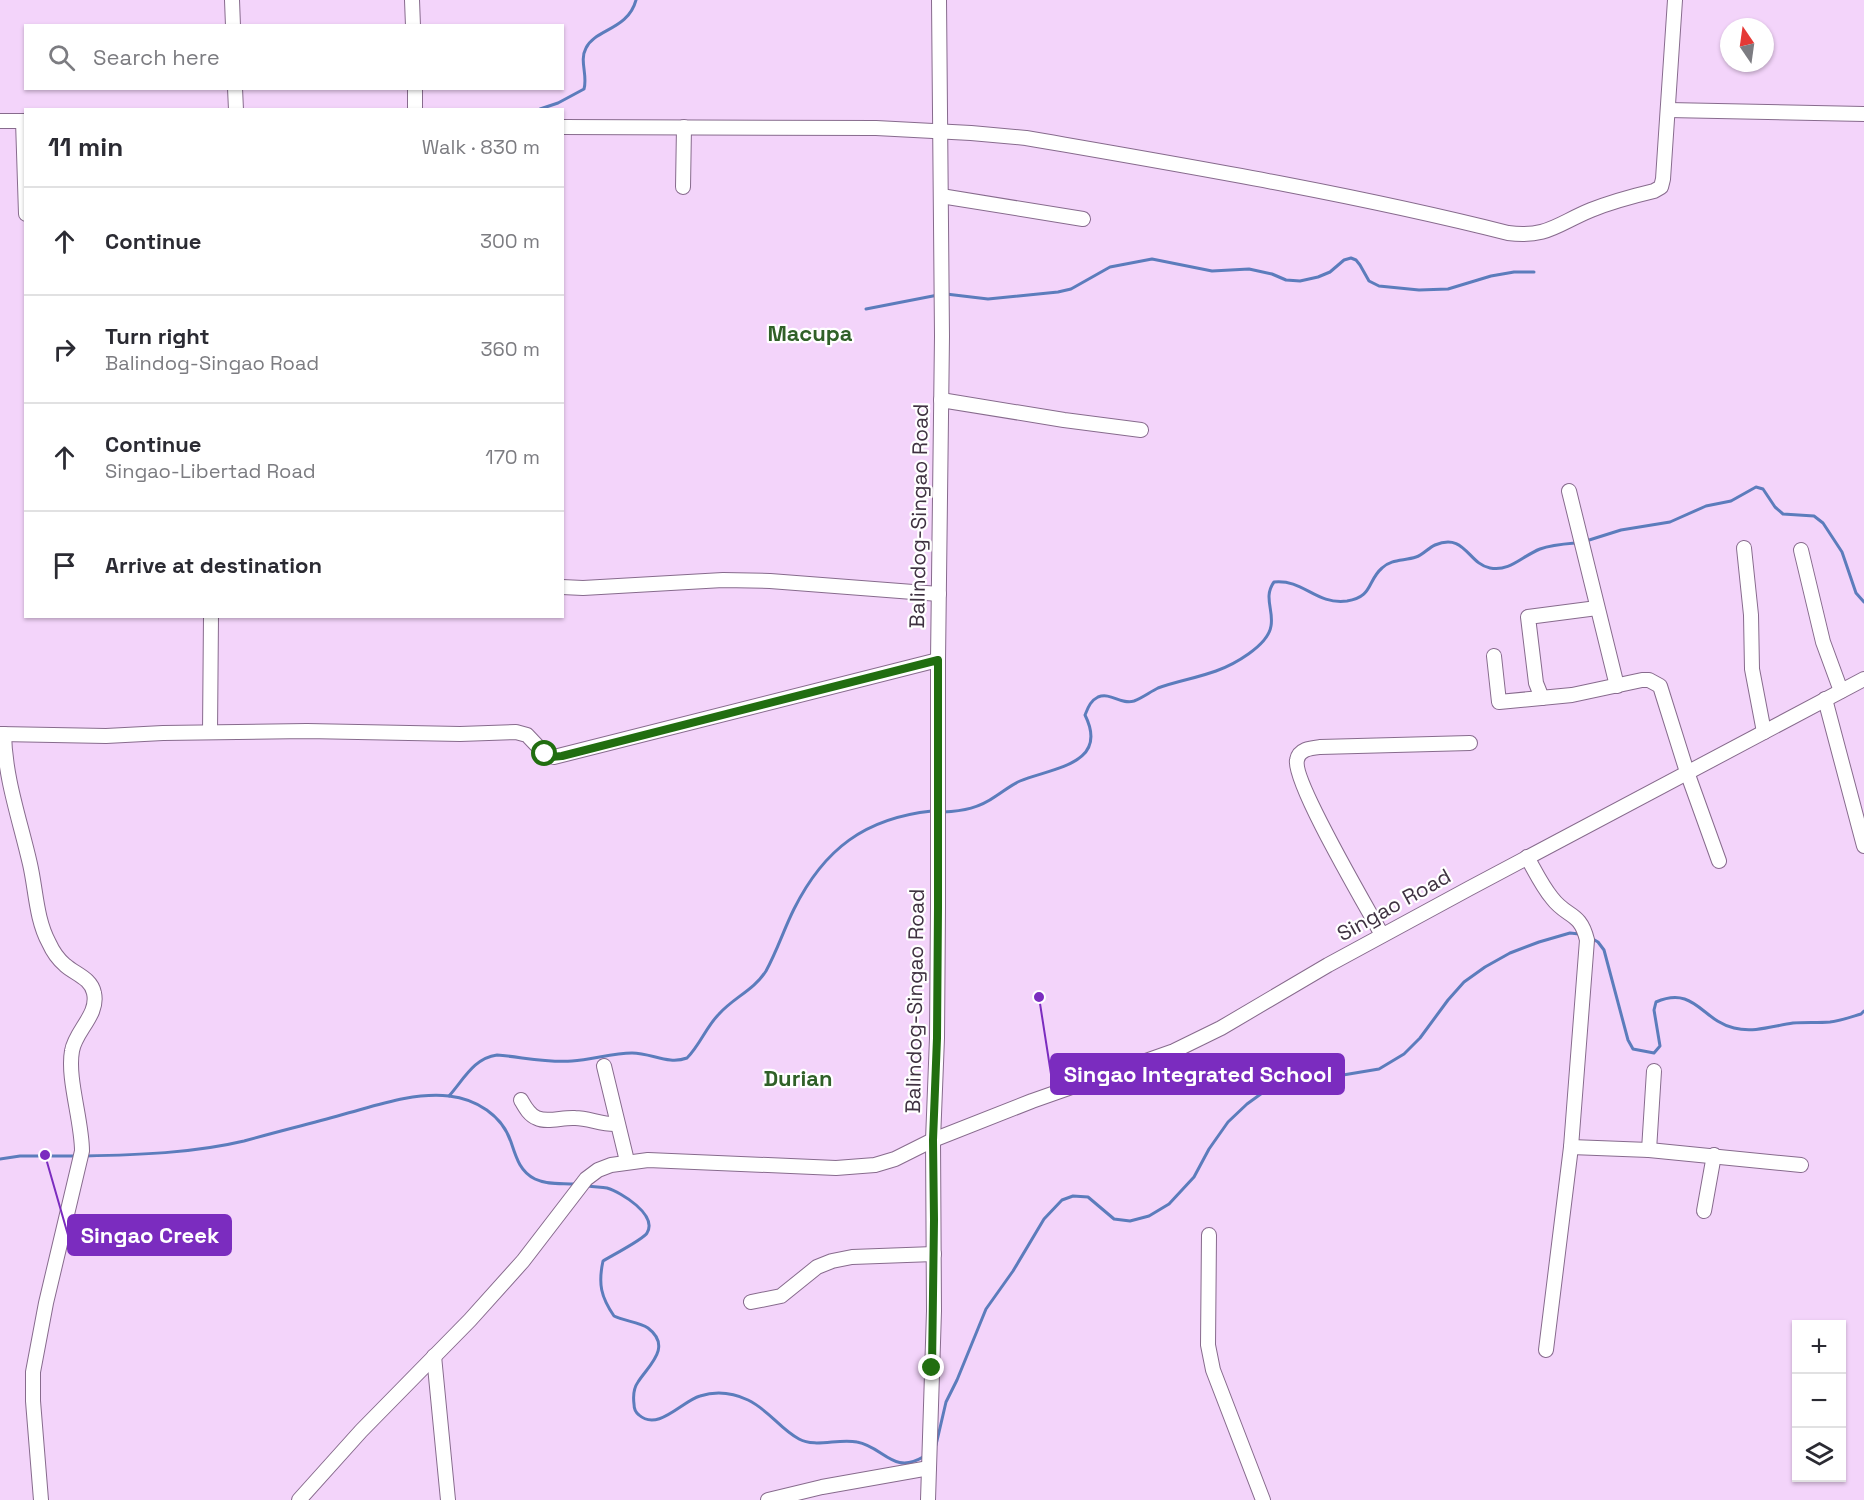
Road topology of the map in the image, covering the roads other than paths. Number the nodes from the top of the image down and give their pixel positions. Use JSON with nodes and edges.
{"nodes":[{"id":1,"x":232,"y":0,"type":"edge"},
{"id":2,"x":412,"y":0,"type":"edge"},
{"id":3,"x":939,"y":0,"type":"edge"},
{"id":4,"x":1675,"y":0,"type":"edge"},
{"id":5,"x":233,"y":24,"type":"edge"},
{"id":6,"x":413,"y":24,"type":"edge"},
{"id":7,"x":235,"y":90,"type":"edge"},
{"id":8,"x":415,"y":90,"type":"edge"},
{"id":9,"x":236,"y":108,"type":"edge"},
{"id":10,"x":415,"y":108,"type":"edge"},
{"id":11,"x":1668,"y":110,"type":"junction"},
{"id":12,"x":1864,"y":114,"type":"edge"},
{"id":13,"x":0,"y":121,"type":"edge"},
{"id":14,"x":24,"y":121,"type":"edge"},
{"id":15,"x":564,"y":127,"type":"edge"},
{"id":16,"x":684,"y":127,"type":"junction"},
{"id":17,"x":941,"y":131,"type":"junction"},
{"id":18,"x":683,"y":186,"type":"dead end"},
{"id":19,"x":941,"y":196,"type":"junction"},
{"id":20,"x":1083,"y":219,"type":"dead end"},
{"id":21,"x":941,"y":400,"type":"junction"},
{"id":22,"x":1141,"y":430,"type":"dead end"},
{"id":23,"x":1569,"y":491,"type":"dead end"},
{"id":24,"x":1744,"y":548,"type":"dead end"},
{"id":25,"x":1801,"y":550,"type":"dead end"},
{"id":26,"x":564,"y":587,"type":"edge"},
{"id":27,"x":939,"y":594,"type":"junction"},
{"id":28,"x":1597,"y":608,"type":"junction"},
{"id":29,"x":210,"y":618,"type":"edge"},
{"id":30,"x":1494,"y":656,"type":"dead end"},
{"id":31,"x":938,"y":660,"type":"junction"},
{"id":32,"x":1864,"y":680,"type":"edge"},
{"id":33,"x":1617,"y":686,"type":"junction"},
{"id":34,"x":1841,"y":691,"type":"junction"},
{"id":35,"x":1542,"y":698,"type":"junction"},
{"id":36,"x":1826,"y":699,"type":"junction"},
{"id":37,"x":210,"y":732,"type":"junction"},
{"id":38,"x":1764,"y":732,"type":"junction"},
{"id":39,"x":2,"y":734,"type":"edge"},
{"id":40,"x":1470,"y":743,"type":"dead end"},
{"id":41,"x":1687,"y":772,"type":"junction"},
{"id":42,"x":1864,"y":846,"type":"edge"},
{"id":43,"x":1527,"y":857,"type":"junction"},
{"id":44,"x":1719,"y":861,"type":"dead end"},
{"id":45,"x":1382,"y":935,"type":"junction"},
{"id":46,"x":604,"y":1066,"type":"dead end"},
{"id":47,"x":1653,"y":1071,"type":"dead end"},
{"id":48,"x":521,"y":1100,"type":"dead end"},
{"id":49,"x":617,"y":1124,"type":"junction"},
{"id":50,"x":933,"y":1140,"type":"junction"},
{"id":51,"x":1571,"y":1147,"type":"junction"},
{"id":52,"x":1649,"y":1150,"type":"junction"},
{"id":53,"x":1714,"y":1155,"type":"junction"},
{"id":54,"x":627,"y":1161,"type":"junction"},
{"id":55,"x":1801,"y":1165,"type":"dead end"},
{"id":56,"x":1704,"y":1211,"type":"dead end"},
{"id":57,"x":1209,"y":1236,"type":"dead end"},
{"id":58,"x":934,"y":1254,"type":"junction"},
{"id":59,"x":751,"y":1302,"type":"dead end"},
{"id":60,"x":1546,"y":1350,"type":"dead end"},
{"id":61,"x":434,"y":1356,"type":"junction"},
{"id":62,"x":929,"y":1467,"type":"junction"},
{"id":63,"x":41,"y":1500,"type":"edge"},
{"id":64,"x":299,"y":1500,"type":"edge"},
{"id":65,"x":448,"y":1500,"type":"edge"},
{"id":66,"x":768,"y":1500,"type":"edge"},
{"id":67,"x":928,"y":1500,"type":"edge"},
{"id":68,"x":1263,"y":1500,"type":"edge"}],
"edges":[{"from":1,"to":5,"type":"street"},
{"from":2,"to":6,"type":"street"},
{"from":3,"to":17,"type":"street","name":"Balindog-Singao Road"},
{"from":4,"to":11,"type":"street"},
{"from":7,"to":9,"type":"street"},
{"from":8,"to":10,"type":"street"},
{"from":11,"to":12,"type":"street"},
{"from":11,"to":17,"type":"street"},
{"from":13,"to":14,"type":"street"},
{"from":15,"to":16,"type":"street"},
{"from":16,"to":17,"type":"street"},
{"from":16,"to":18,"type":"street"},
{"from":17,"to":19,"type":"street","name":"Balindog-Singao Road"},
{"from":19,"to":20,"type":"street"},
{"from":19,"to":21,"type":"street","name":"Balindog-Singao Road"},
{"from":21,"to":22,"type":"street"},
{"from":21,"to":27,"type":"street","name":"Balindog-Singao Road"},
{"from":23,"to":28,"type":"street"},
{"from":24,"to":38,"type":"street"},
{"from":25,"to":34,"type":"street"},
{"from":26,"to":27,"type":"street"},
{"from":27,"to":31,"type":"street","name":"Balindog-Singao Road"},
{"from":28,"to":33,"type":"street"},
{"from":28,"to":35,"type":"street"},
{"from":29,"to":37,"type":"street"},
{"from":30,"to":35,"type":"street"},
{"from":31,"to":37,"type":"street"},
{"from":31,"to":50,"type":"street","name":"Balindog-Singao Road"},
{"from":32,"to":34,"type":"street","name":"Singao Road"},
{"from":33,"to":35,"type":"street"},
{"from":33,"to":41,"type":"street"},
{"from":34,"to":36,"type":"street","name":"Singao Road"},
{"from":36,"to":38,"type":"street","name":"Singao Road"},
{"from":36,"to":42,"type":"street"},
{"from":37,"to":39,"type":"street"},
{"from":38,"to":41,"type":"street","name":"Singao Road"},
{"from":39,"to":63,"type":"street"},
{"from":40,"to":45,"type":"street"},
{"from":41,"to":43,"type":"street","name":"Singao Road"},
{"from":41,"to":44,"type":"street"},
{"from":43,"to":45,"type":"street","name":"Singao Road"},
{"from":43,"to":51,"type":"street"},
{"from":45,"to":50,"type":"street","name":"Singao Road"},
{"from":46,"to":49,"type":"street"},
{"from":47,"to":52,"type":"street"},
{"from":48,"to":49,"type":"street"},
{"from":49,"to":54,"type":"street"},
{"from":50,"to":54,"type":"street","name":"Singao Road"},
{"from":50,"to":58,"type":"street","name":"Balindog-Singao Road"},
{"from":51,"to":52,"type":"street"},
{"from":51,"to":60,"type":"street"},
{"from":52,"to":53,"type":"street"},
{"from":53,"to":55,"type":"street"},
{"from":53,"to":56,"type":"street"},
{"from":54,"to":61,"type":"street","name":"Singao Road"},
{"from":57,"to":68,"type":"street"},
{"from":58,"to":59,"type":"street"},
{"from":58,"to":62,"type":"street","name":"Balindog-Singao Road"},
{"from":61,"to":64,"type":"street","name":"Singao Road"},
{"from":61,"to":65,"type":"street"},
{"from":62,"to":66,"type":"street"},
{"from":62,"to":67,"type":"street","name":"Balindog-Singao Road"}]}
